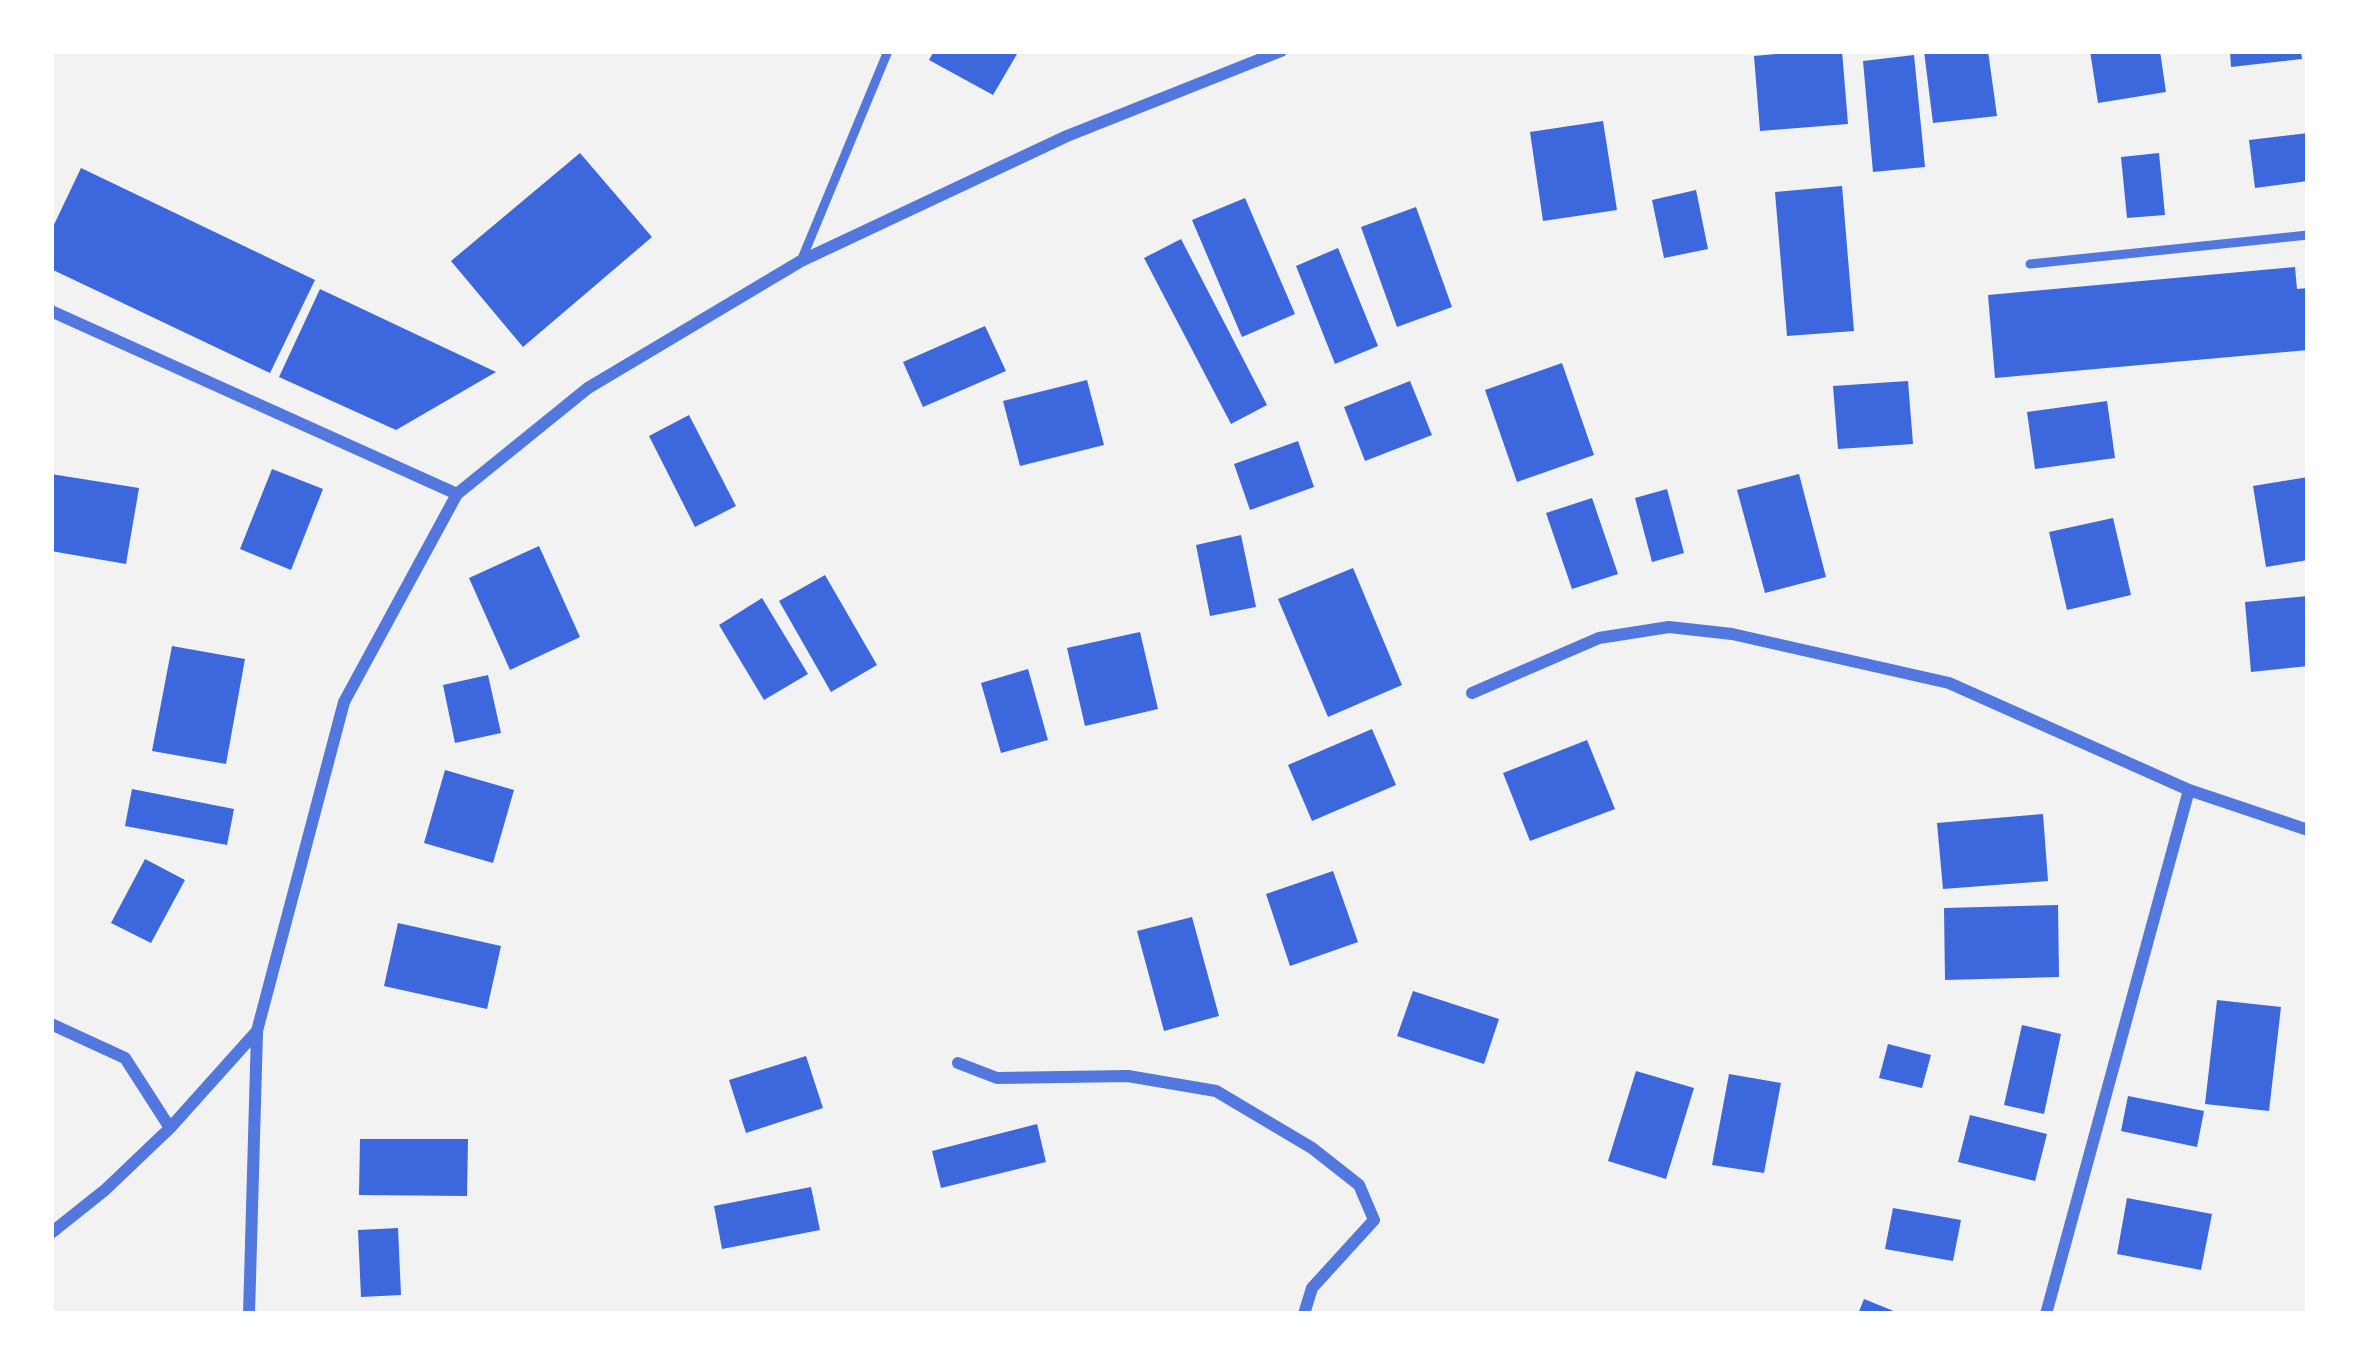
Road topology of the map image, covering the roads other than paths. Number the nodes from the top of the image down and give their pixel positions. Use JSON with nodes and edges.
{"nodes":[{"id":1,"x":888,"y":51,"type":"edge"},
{"id":2,"x":1281,"y":51,"type":"edge"},
{"id":3,"x":2308,"y":235,"type":"edge"},
{"id":4,"x":801,"y":261,"type":"junction"},
{"id":5,"x":2030,"y":264,"type":"dead end"},
{"id":6,"x":51,"y":311,"type":"edge"},
{"id":7,"x":457,"y":494,"type":"junction"},
{"id":8,"x":1472,"y":693,"type":"dead end"},
{"id":9,"x":2189,"y":790,"type":"junction"},
{"id":10,"x":2308,"y":830,"type":"edge"},
{"id":11,"x":51,"y":1024,"type":"edge"},
{"id":12,"x":257,"y":1031,"type":"junction"},
{"id":13,"x":958,"y":1063,"type":"dead end"},
{"id":14,"x":170,"y":1127,"type":"junction"},
{"id":15,"x":51,"y":1233,"type":"edge"},
{"id":16,"x":249,"y":1314,"type":"edge"},
{"id":17,"x":1304,"y":1314,"type":"edge"},
{"id":18,"x":2046,"y":1314,"type":"edge"}],
"edges":[{"from":1,"to":4,"type":"lane"},
{"from":2,"to":4,"type":"street"},
{"from":3,"to":5,"type":"lane"},
{"from":4,"to":7,"type":"street"},
{"from":6,"to":7,"type":"street"},
{"from":7,"to":12,"type":"street"},
{"from":8,"to":9,"type":"street"},
{"from":9,"to":10,"type":"street"},
{"from":9,"to":18,"type":"street"},
{"from":11,"to":14,"type":"street"},
{"from":12,"to":14,"type":"street"},
{"from":12,"to":16,"type":"street"},
{"from":13,"to":17,"type":"street"},
{"from":14,"to":15,"type":"street"}]}
